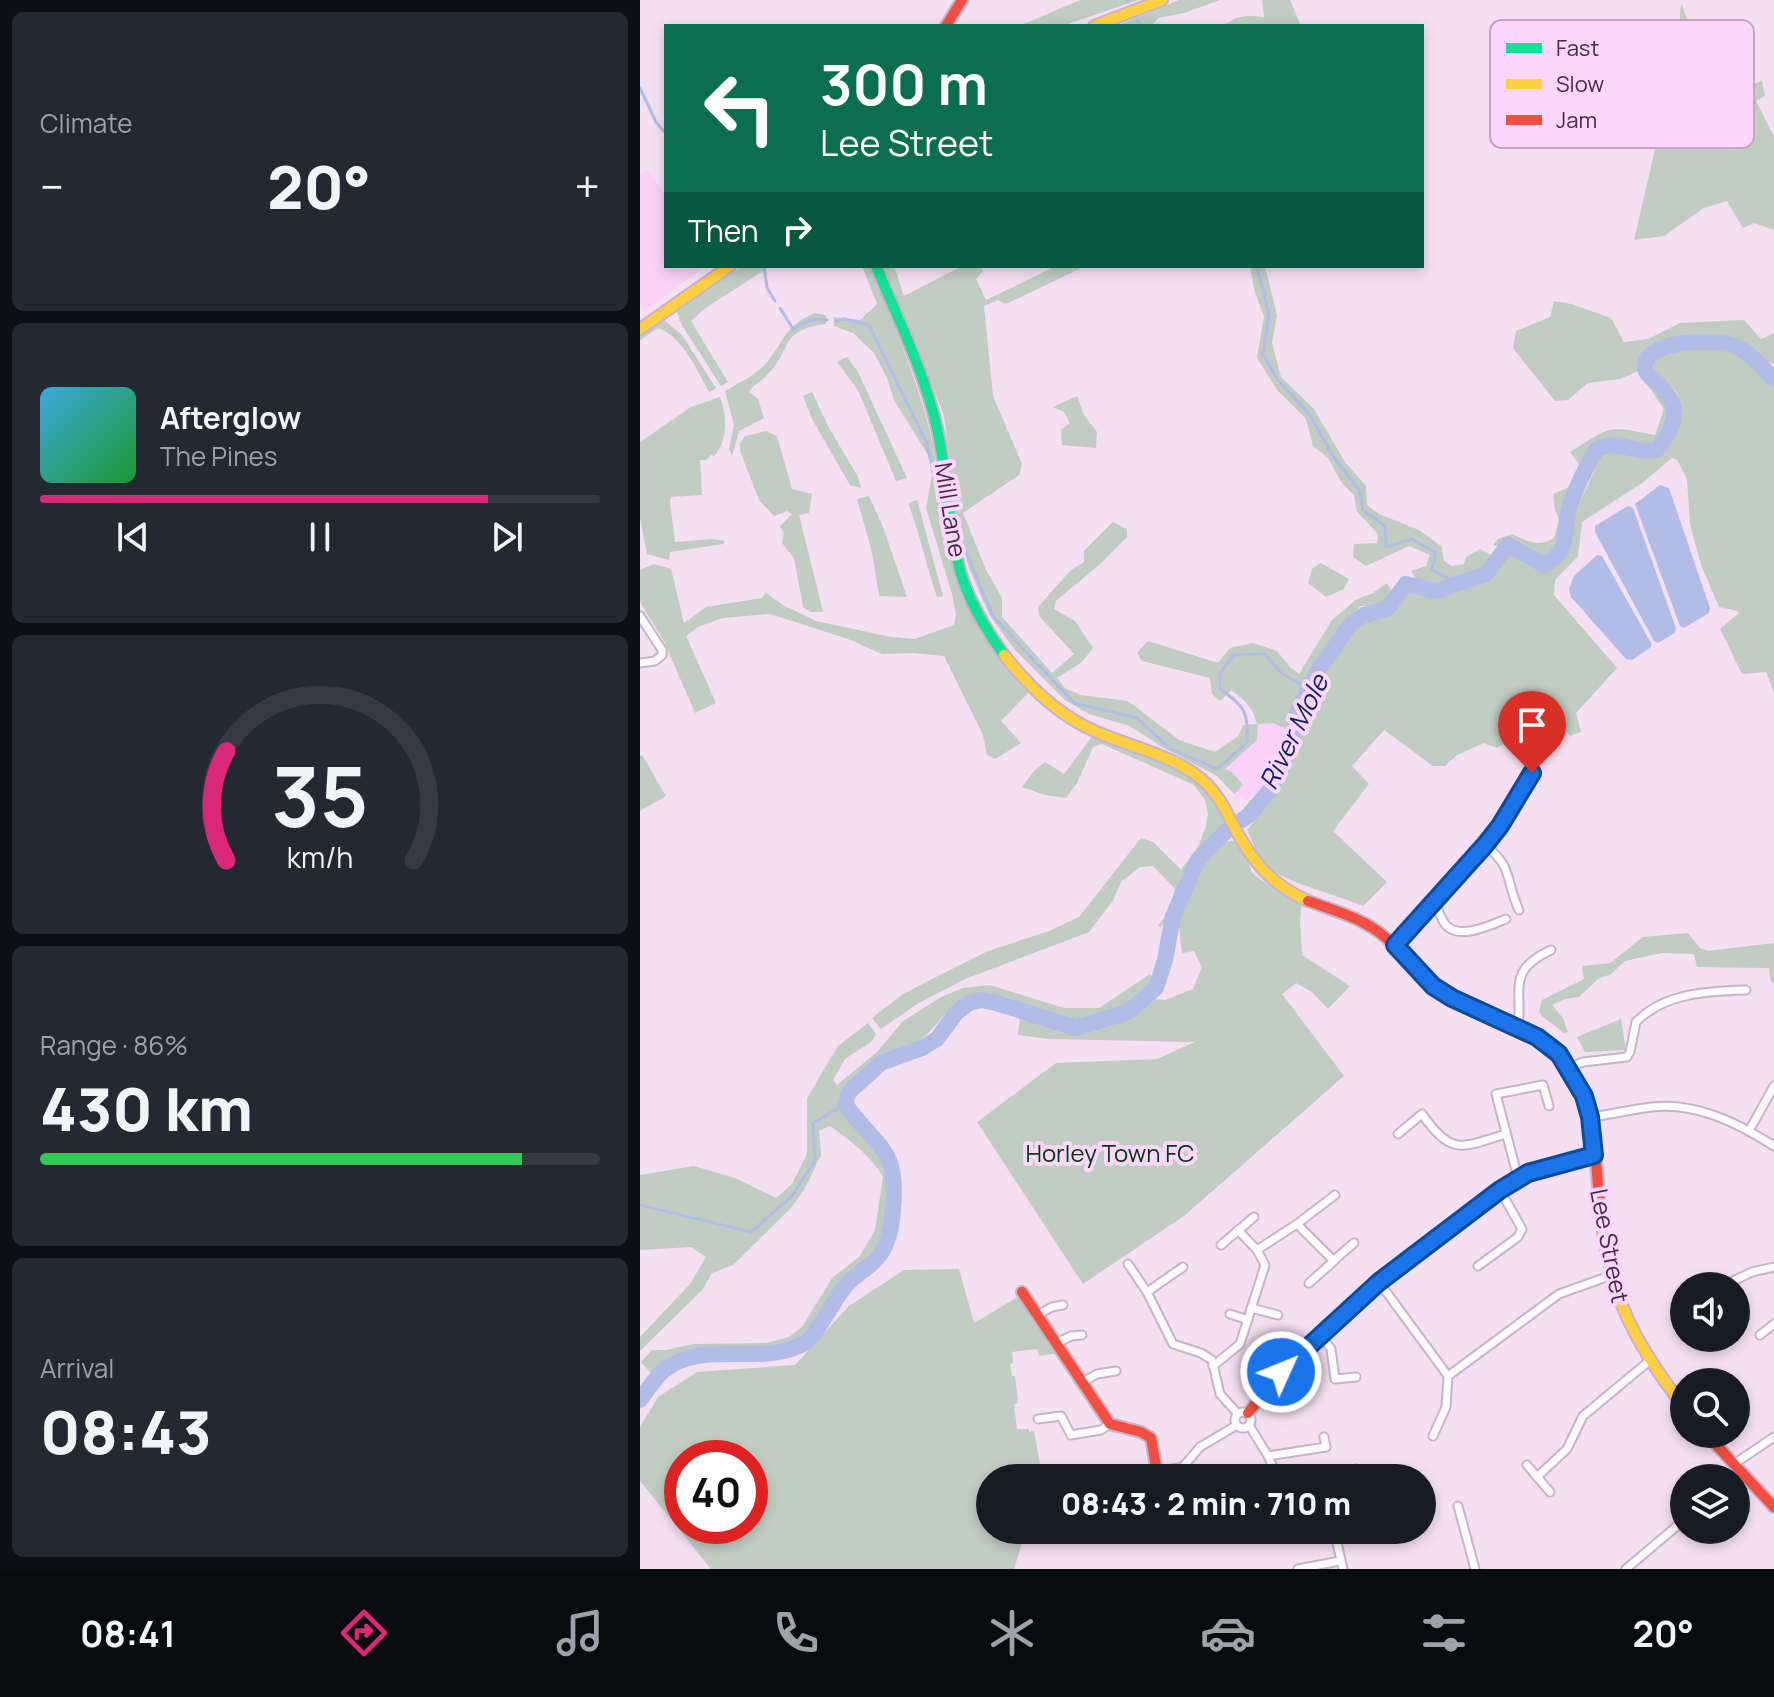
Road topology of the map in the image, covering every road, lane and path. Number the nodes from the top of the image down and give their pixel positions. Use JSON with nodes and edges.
{"nodes":[{"id":1,"x":962,"y":0,"type":"edge"},
{"id":2,"x":1162,"y":0,"type":"edge"},
{"id":3,"x":947,"y":24,"type":"edge"},
{"id":4,"x":1099,"y":24,"type":"edge"},
{"id":5,"x":727,"y":268,"type":"edge"},
{"id":6,"x":877,"y":268,"type":"edge"},
{"id":7,"x":640,"y":329,"type":"edge"},
{"id":8,"x":640,"y":616,"type":"edge"},
{"id":9,"x":640,"y":663,"type":"edge"},
{"id":10,"x":1532,"y":773,"type":"dead end"},
{"id":11,"x":1485,"y":845,"type":"junction"},
{"id":12,"x":1255,"y":865,"type":"joint"},
{"id":13,"x":1433,"y":901,"type":"junction"},
{"id":14,"x":1519,"y":910,"type":"dead end"},
{"id":15,"x":1506,"y":919,"type":"dead end"},
{"id":16,"x":1395,"y":945,"type":"junction"},
{"id":17,"x":1551,"y":950,"type":"dead end"},
{"id":18,"x":1746,"y":990,"type":"dead end"},
{"id":19,"x":1518,"y":1027,"type":"junction"},
{"id":20,"x":1569,"y":1068,"type":"junction"},
{"id":21,"x":1774,"y":1086,"type":"edge"},
{"id":22,"x":1549,"y":1106,"type":"dead end"},
{"id":23,"x":1590,"y":1117,"type":"junction"},
{"id":24,"x":1749,"y":1131,"type":"junction"},
{"id":25,"x":1398,"y":1134,"type":"dead end"},
{"id":26,"x":1506,"y":1134,"type":"junction"},
{"id":27,"x":1774,"y":1146,"type":"edge"},
{"id":28,"x":1594,"y":1155,"type":"junction"},
{"id":29,"x":1518,"y":1178,"type":"junction"},
{"id":30,"x":1500,"y":1190,"type":"junction"},
{"id":31,"x":1335,"y":1195,"type":"dead end"},
{"id":32,"x":1254,"y":1217,"type":"dead end"},
{"id":33,"x":1297,"y":1224,"type":"junction"},
{"id":34,"x":1238,"y":1230,"type":"junction"},
{"id":35,"x":1354,"y":1243,"type":"dead end"},
{"id":36,"x":1221,"y":1245,"type":"dead end"},
{"id":37,"x":1257,"y":1250,"type":"junction"},
{"id":38,"x":1333,"y":1261,"type":"junction"},
{"id":39,"x":1128,"y":1264,"type":"dead end"},
{"id":40,"x":1478,"y":1266,"type":"dead end"},
{"id":41,"x":1183,"y":1267,"type":"dead end"},
{"id":42,"x":1774,"y":1267,"type":"edge"},
{"id":43,"x":1750,"y":1273,"type":"edge"},
{"id":44,"x":1612,"y":1275,"type":"junction"},
{"id":45,"x":1379,"y":1282,"type":"junction"},
{"id":46,"x":1309,"y":1283,"type":"dead end"},
{"id":47,"x":1022,"y":1292,"type":"dead end"},
{"id":48,"x":1147,"y":1292,"type":"junction"},
{"id":49,"x":1063,"y":1305,"type":"dead end"},
{"id":50,"x":1251,"y":1308,"type":"junction"},
{"id":51,"x":1039,"y":1314,"type":"junction"},
{"id":52,"x":1230,"y":1314,"type":"dead end"},
{"id":53,"x":1278,"y":1315,"type":"dead end"},
{"id":54,"x":1248,"y":1320,"type":"junction"},
{"id":55,"x":1774,"y":1324,"type":"edge"},
{"id":56,"x":1320,"y":1334,"type":"junction"},
{"id":57,"x":1082,"y":1335,"type":"dead end"},
{"id":58,"x":1760,"y":1335,"type":"dead end"},
{"id":59,"x":1057,"y":1343,"type":"junction"},
{"id":60,"x":1648,"y":1362,"type":"junction"},
{"id":61,"x":1213,"y":1366,"type":"junction"},
{"id":62,"x":1116,"y":1371,"type":"dead end"},
{"id":63,"x":1448,"y":1376,"type":"junction"},
{"id":64,"x":1356,"y":1377,"type":"dead end"},
{"id":65,"x":1081,"y":1383,"type":"junction"},
{"id":66,"x":1670,"y":1390,"type":"edge"},
{"id":67,"x":1243,"y":1414,"type":"junction"},
{"id":68,"x":1038,"y":1419,"type":"dead end"},
{"id":69,"x":1110,"y":1424,"type":"junction"},
{"id":70,"x":1237,"y":1425,"type":"junction"},
{"id":71,"x":1249,"y":1425,"type":"junction"},
{"id":72,"x":1433,"y":1436,"type":"dead end"},
{"id":73,"x":1324,"y":1437,"type":"dead end"},
{"id":74,"x":1774,"y":1437,"type":"edge"},
{"id":75,"x":1718,"y":1448,"type":"edge"},
{"id":76,"x":1268,"y":1456,"type":"junction"},
{"id":77,"x":1156,"y":1464,"type":"edge"},
{"id":78,"x":1186,"y":1464,"type":"edge"},
{"id":79,"x":1272,"y":1464,"type":"edge"},
{"id":80,"x":1731,"y":1464,"type":"edge"},
{"id":81,"x":1745,"y":1464,"type":"edge"},
{"id":82,"x":1527,"y":1465,"type":"dead end"},
{"id":83,"x":1537,"y":1477,"type":"junction"},
{"id":84,"x":1750,"y":1484,"type":"edge"},
{"id":85,"x":1550,"y":1492,"type":"dead end"},
{"id":86,"x":1458,"y":1506,"type":"dead end"},
{"id":87,"x":1774,"y":1507,"type":"edge"},
{"id":88,"x":1670,"y":1532,"type":"edge"},
{"id":89,"x":1337,"y":1544,"type":"edge"},
{"id":90,"x":1342,"y":1565,"type":"edge"},
{"id":91,"x":1298,"y":1569,"type":"edge"},
{"id":92,"x":1475,"y":1569,"type":"edge"},
{"id":93,"x":1626,"y":1569,"type":"edge"}],
"edges":[{"from":1,"to":3,"type":"street"},
{"from":2,"to":4,"type":"street"},
{"from":5,"to":7,"type":"street"},
{"from":6,"to":12,"type":"street","name":"Mill Lane"},
{"from":8,"to":9,"type":"street"},
{"from":10,"to":11,"type":"street"},
{"from":11,"to":13,"type":"street"},
{"from":11,"to":14,"type":"street"},
{"from":12,"to":16,"type":"street","name":"Lee Street"},
{"from":13,"to":15,"type":"street"},
{"from":13,"to":16,"type":"street"},
{"from":16,"to":19,"type":"street","name":"Lee Street"},
{"from":17,"to":19,"type":"street"},
{"from":18,"to":20,"type":"street"},
{"from":19,"to":20,"type":"street","name":"Lee Street"},
{"from":20,"to":23,"type":"street","name":"Lee Street"},
{"from":21,"to":24,"type":"street"},
{"from":22,"to":26,"type":"street"},
{"from":23,"to":24,"type":"street"},
{"from":23,"to":28,"type":"street","name":"Lee Street"},
{"from":24,"to":27,"type":"street"},
{"from":25,"to":26,"type":"street"},
{"from":26,"to":29,"type":"street"},
{"from":28,"to":29,"type":"street"},
{"from":28,"to":44,"type":"street","name":"Lee Street"},
{"from":29,"to":30,"type":"street"},
{"from":30,"to":40,"type":"street"},
{"from":30,"to":45,"type":"street"},
{"from":31,"to":33,"type":"street"},
{"from":32,"to":34,"type":"street"},
{"from":33,"to":37,"type":"street"},
{"from":33,"to":38,"type":"street"},
{"from":34,"to":36,"type":"street"},
{"from":34,"to":37,"type":"street"},
{"from":35,"to":38,"type":"street"},
{"from":37,"to":50,"type":"street"},
{"from":38,"to":46,"type":"street"},
{"from":39,"to":48,"type":"street"},
{"from":41,"to":48,"type":"street"},
{"from":42,"to":43,"type":"street"},
{"from":44,"to":60,"type":"street","name":"Lee Street"},
{"from":44,"to":63,"type":"street"},
{"from":45,"to":56,"type":"street"},
{"from":45,"to":63,"type":"street"},
{"from":47,"to":51,"type":"street"},
{"from":48,"to":61,"type":"street"},
{"from":49,"to":51,"type":"street"},
{"from":50,"to":53,"type":"street"},
{"from":50,"to":54,"type":"street"},
{"from":51,"to":59,"type":"street"},
{"from":52,"to":54,"type":"street"},
{"from":54,"to":61,"type":"street"},
{"from":55,"to":58,"type":"street"},
{"from":56,"to":64,"type":"street"},
{"from":56,"to":67,"type":"street"},
{"from":57,"to":59,"type":"street"},
{"from":59,"to":65,"type":"street"},
{"from":60,"to":66,"type":"street","name":"Lee Street"},
{"from":60,"to":83,"type":"street"},
{"from":61,"to":67,"type":"street"},
{"from":62,"to":65,"type":"street"},
{"from":63,"to":72,"type":"street"},
{"from":65,"to":69,"type":"street"},
{"from":67,"to":70,"type":"street"},
{"from":67,"to":71,"type":"street"},
{"from":68,"to":69,"type":"street"},
{"from":69,"to":77,"type":"street"},
{"from":70,"to":71,"type":"street"},
{"from":70,"to":78,"type":"street"},
{"from":71,"to":76,"type":"street"},
{"from":73,"to":76,"type":"street"},
{"from":74,"to":81,"type":"street"},
{"from":75,"to":80,"type":"street"},
{"from":76,"to":79,"type":"street"},
{"from":82,"to":83,"type":"street"},
{"from":83,"to":85,"type":"street"},
{"from":84,"to":87,"type":"street"},
{"from":86,"to":92,"type":"street"},
{"from":88,"to":93,"type":"street"},
{"from":89,"to":90,"type":"street"},
{"from":90,"to":91,"type":"street"}]}
